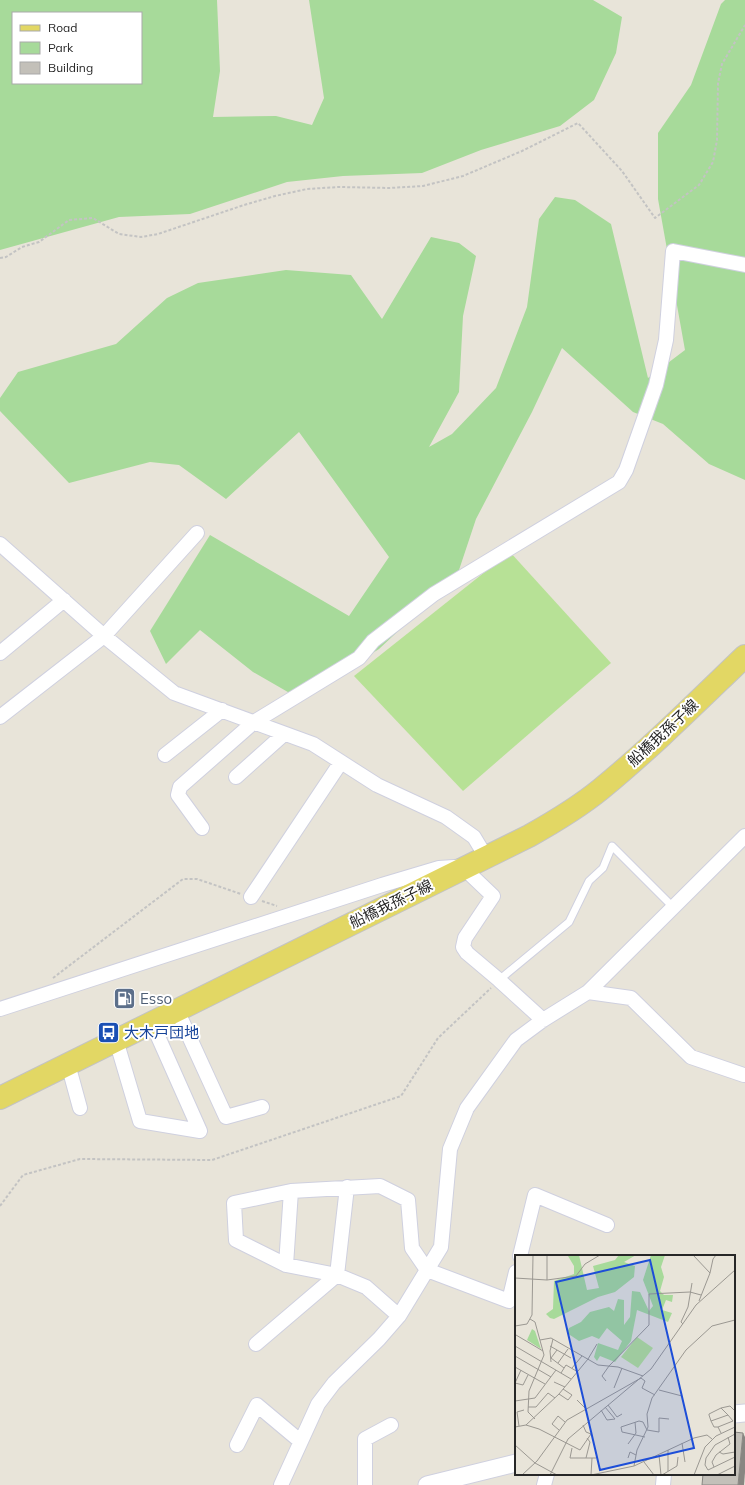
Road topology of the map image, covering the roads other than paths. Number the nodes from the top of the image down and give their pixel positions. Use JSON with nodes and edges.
{"nodes":[{"id":1,"x":745,"y":265,"type":"edge"},
{"id":2,"x":197,"y":533,"type":"dead end"},
{"id":3,"x":0,"y":544,"type":"edge"},
{"id":4,"x":64,"y":600,"type":"junction"},
{"id":5,"x":104,"y":636,"type":"junction"},
{"id":6,"x":0,"y":652,"type":"edge"},
{"id":7,"x":745,"y":656,"type":"edge"},
{"id":8,"x":222,"y":710,"type":"junction"},
{"id":9,"x":3,"y":711,"type":"edge"},
{"id":10,"x":254,"y":722,"type":"junction"},
{"id":11,"x":284,"y":734,"type":"junction"},
{"id":12,"x":165,"y":755,"type":"dead end"},
{"id":13,"x":341,"y":762,"type":"junction"},
{"id":14,"x":236,"y":777,"type":"dead end"},
{"id":15,"x":202,"y":828,"type":"dead end"},
{"id":16,"x":745,"y":836,"type":"edge"},
{"id":17,"x":477,"y":862,"type":"junction"},
{"id":18,"x":251,"y":897,"type":"road end"},
{"id":19,"x":673,"y":907,"type":"junction"},
{"id":20,"x":499,"y":980,"type":"junction"},
{"id":21,"x":588,"y":992,"type":"junction"},
{"id":22,"x":2,"y":1004,"type":"edge"},
{"id":23,"x":177,"y":1010,"type":"junction"},
{"id":24,"x":543,"y":1020,"type":"junction"},
{"id":25,"x":152,"y":1023,"type":"junction"},
{"id":26,"x":116,"y":1040,"type":"junction"},
{"id":27,"x":68,"y":1064,"type":"junction"},
{"id":28,"x":744,"y":1075,"type":"dead end"},
{"id":29,"x":0,"y":1098,"type":"edge"},
{"id":30,"x":262,"y":1107,"type":"dead end"},
{"id":31,"x":80,"y":1108,"type":"dead end"},
{"id":32,"x":347,"y":1188,"type":"junction"},
{"id":33,"x":291,"y":1191,"type":"junction"},
{"id":34,"x":607,"y":1225,"type":"dead end"},
{"id":35,"x":520,"y":1255,"type":"edge"},
{"id":36,"x":286,"y":1265,"type":"junction"},
{"id":37,"x":427,"y":1270,"type":"junction"},
{"id":38,"x":337,"y":1275,"type":"junction"},
{"id":39,"x":515,"y":1276,"type":"edge"},
{"id":40,"x":399,"y":1316,"type":"junction"},
{"id":41,"x":256,"y":1344,"type":"dead end"},
{"id":42,"x":745,"y":1413,"type":"edge"},
{"id":43,"x":735,"y":1414,"type":"edge"},
{"id":44,"x":391,"y":1425,"type":"dead end"},
{"id":45,"x":300,"y":1441,"type":"junction"},
{"id":46,"x":237,"y":1445,"type":"dead end"},
{"id":47,"x":515,"y":1463,"type":"edge"},
{"id":48,"x":546,"y":1475,"type":"edge"},
{"id":49,"x":664,"y":1475,"type":"edge"},
{"id":50,"x":471,"y":1479,"type":"edge"},
{"id":51,"x":281,"y":1485,"type":"edge"},
{"id":52,"x":365,"y":1485,"type":"edge"},
{"id":53,"x":428,"y":1485,"type":"edge"},
{"id":54,"x":544,"y":1485,"type":"edge"},
{"id":55,"x":663,"y":1485,"type":"edge"}],
"edges":[{"from":1,"to":10,"type":"street"},
{"from":2,"to":5,"type":"street"},
{"from":3,"to":4,"type":"street"},
{"from":4,"to":5,"type":"street"},
{"from":4,"to":6,"type":"street"},
{"from":5,"to":8,"type":"street"},
{"from":5,"to":9,"type":"street"},
{"from":7,"to":17,"type":"main road","name":"船橋我孫子線"},
{"from":8,"to":10,"type":"street"},
{"from":8,"to":12,"type":"street"},
{"from":10,"to":11,"type":"street"},
{"from":10,"to":15,"type":"street"},
{"from":11,"to":13,"type":"street"},
{"from":11,"to":14,"type":"street"},
{"from":13,"to":17,"type":"street"},
{"from":13,"to":18,"type":"street"},
{"from":16,"to":19,"type":"street"},
{"from":17,"to":20,"type":"street"},
{"from":17,"to":22,"type":"street"},
{"from":17,"to":23,"type":"main road","name":"船橋我孫子線"},
{"from":19,"to":20,"type":"lane"},
{"from":19,"to":21,"type":"street"},
{"from":20,"to":24,"type":"street"},
{"from":21,"to":24,"type":"street"},
{"from":21,"to":28,"type":"street"},
{"from":23,"to":25,"type":"main road","name":"船橋我孫子線"},
{"from":23,"to":30,"type":"street"},
{"from":24,"to":37,"type":"street"},
{"from":25,"to":26,"type":"main road","name":"船橋我孫子線"},
{"from":25,"to":26,"type":"street"},
{"from":26,"to":27,"type":"main road","name":"船橋我孫子線"},
{"from":27,"to":29,"type":"main road","name":"船橋我孫子線"},
{"from":27,"to":31,"type":"street"},
{"from":32,"to":33,"type":"street"},
{"from":32,"to":37,"type":"street"},
{"from":32,"to":38,"type":"street"},
{"from":33,"to":36,"type":"street"},
{"from":33,"to":36,"type":"street"},
{"from":34,"to":35,"type":"street"},
{"from":36,"to":38,"type":"street"},
{"from":37,"to":39,"type":"street"},
{"from":37,"to":40,"type":"street"},
{"from":38,"to":40,"type":"street"},
{"from":38,"to":41,"type":"street"},
{"from":40,"to":45,"type":"street"},
{"from":42,"to":43,"type":"street"},
{"from":44,"to":52,"type":"street"},
{"from":45,"to":46,"type":"street"},
{"from":45,"to":51,"type":"street"},
{"from":47,"to":50,"type":"street"},
{"from":48,"to":54,"type":"street"},
{"from":49,"to":55,"type":"street"},
{"from":50,"to":53,"type":"street"}]}
